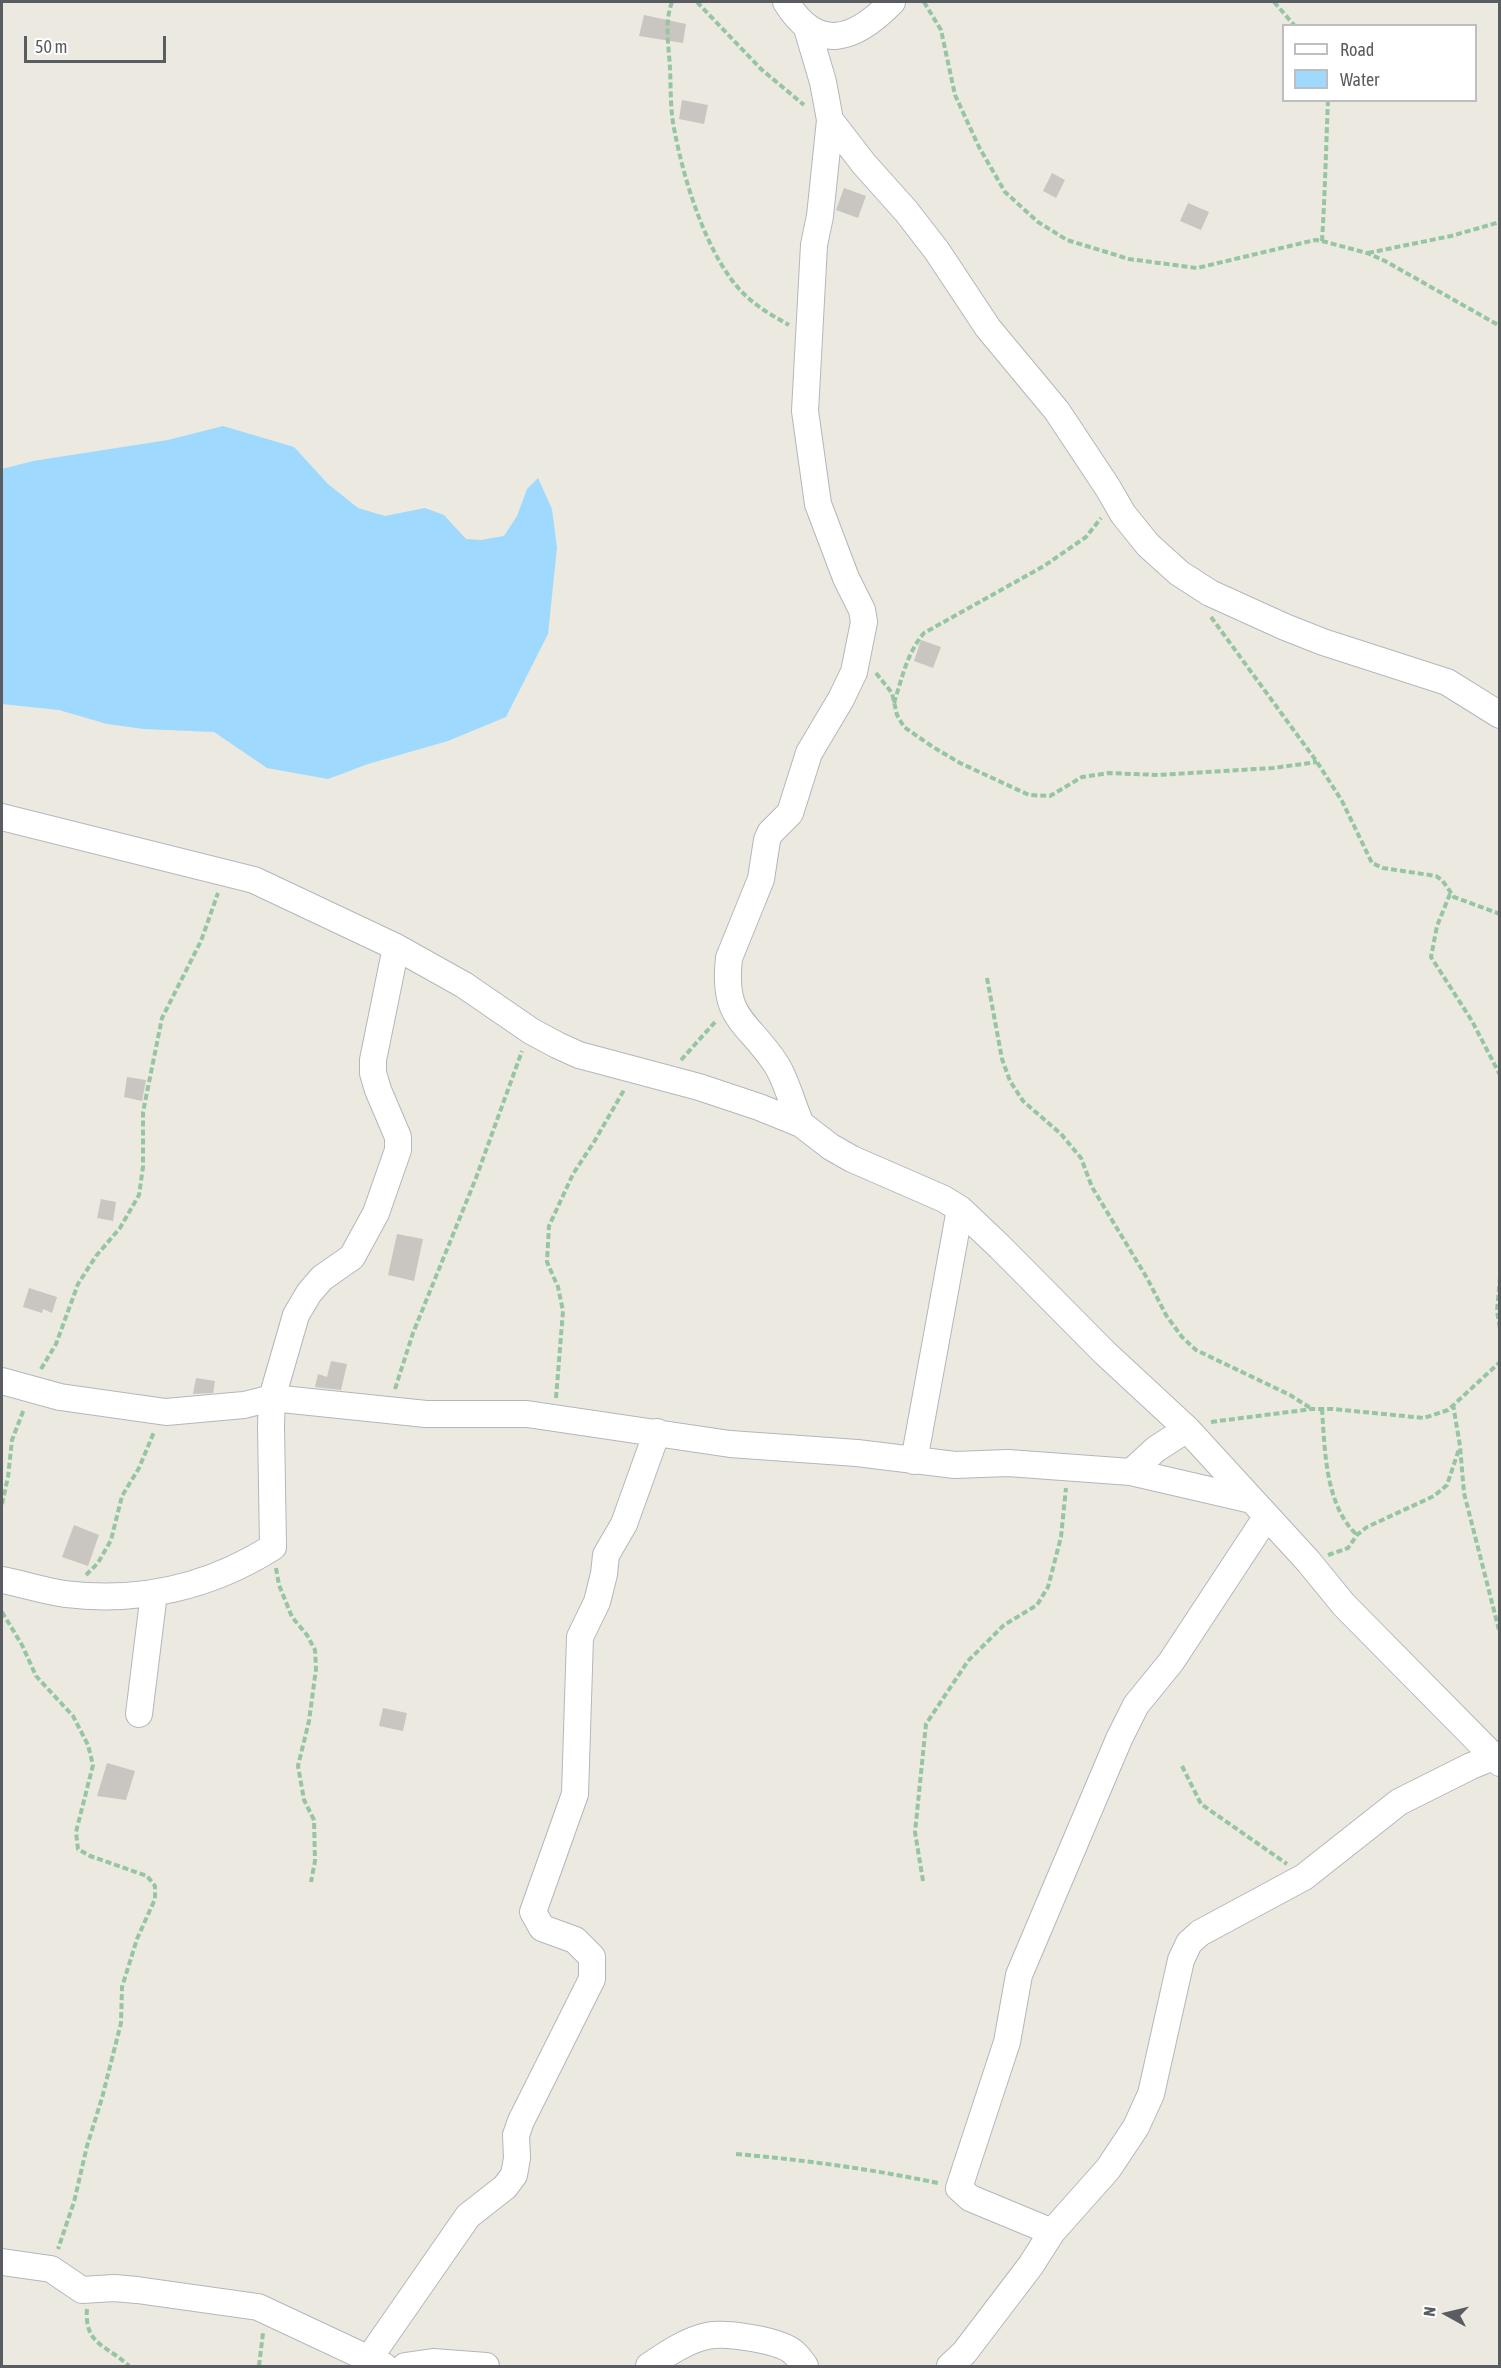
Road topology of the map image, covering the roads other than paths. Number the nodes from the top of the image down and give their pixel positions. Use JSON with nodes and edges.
{"nodes":[{"id":1,"x":786,"y":2,"type":"edge"},
{"id":2,"x":892,"y":2,"type":"edge"},
{"id":3,"x":807,"y":28,"type":"junction"},
{"id":4,"x":830,"y":120,"type":"junction"},
{"id":5,"x":1500,"y":716,"type":"edge"},
{"id":6,"x":2,"y":818,"type":"edge"},
{"id":7,"x":396,"y":947,"type":"junction"},
{"id":8,"x":801,"y":1124,"type":"junction"},
{"id":9,"x":960,"y":1209,"type":"junction"},
{"id":10,"x":2,"y":1381,"type":"edge"},
{"id":11,"x":272,"y":1398,"type":"junction"},
{"id":12,"x":1187,"y":1429,"type":"junction"},
{"id":13,"x":657,"y":1432,"type":"junction"},
{"id":14,"x":914,"y":1461,"type":"junction"},
{"id":15,"x":1131,"y":1472,"type":"junction"},
{"id":16,"x":1259,"y":1508,"type":"junction"},
{"id":17,"x":2,"y":1580,"type":"edge"},
{"id":18,"x":154,"y":1593,"type":"junction"},
{"id":19,"x":139,"y":1714,"type":"dead end"},
{"id":20,"x":1496,"y":1760,"type":"edge"},
{"id":21,"x":1052,"y":2232,"type":"junction"},
{"id":22,"x":2,"y":2262,"type":"edge"},
{"id":23,"x":376,"y":2363,"type":"edge"},
{"id":24,"x":405,"y":2367,"type":"edge"},
{"id":25,"x":486,"y":2367,"type":"edge"},
{"id":26,"x":649,"y":2367,"type":"edge"},
{"id":27,"x":805,"y":2367,"type":"edge"},
{"id":28,"x":950,"y":2367,"type":"edge"}],
"edges":[{"from":1,"to":3,"type":"street"},
{"from":2,"to":3,"type":"street"},
{"from":3,"to":4,"type":"street"},
{"from":4,"to":5,"type":"street"},
{"from":4,"to":8,"type":"street"},
{"from":6,"to":7,"type":"street"},
{"from":7,"to":8,"type":"street"},
{"from":7,"to":11,"type":"street"},
{"from":8,"to":9,"type":"street"},
{"from":9,"to":12,"type":"street"},
{"from":9,"to":14,"type":"street"},
{"from":10,"to":11,"type":"street"},
{"from":11,"to":13,"type":"street"},
{"from":11,"to":18,"type":"street"},
{"from":12,"to":15,"type":"street"},
{"from":12,"to":16,"type":"street"},
{"from":13,"to":14,"type":"street"},
{"from":13,"to":23,"type":"street"},
{"from":14,"to":15,"type":"street"},
{"from":15,"to":16,"type":"street"},
{"from":16,"to":20,"type":"street"},
{"from":16,"to":21,"type":"street"},
{"from":17,"to":18,"type":"street"},
{"from":18,"to":19,"type":"street"},
{"from":20,"to":21,"type":"street"},
{"from":21,"to":28,"type":"street"},
{"from":22,"to":23,"type":"street"},
{"from":24,"to":25,"type":"street"},
{"from":26,"to":27,"type":"street"}]}
